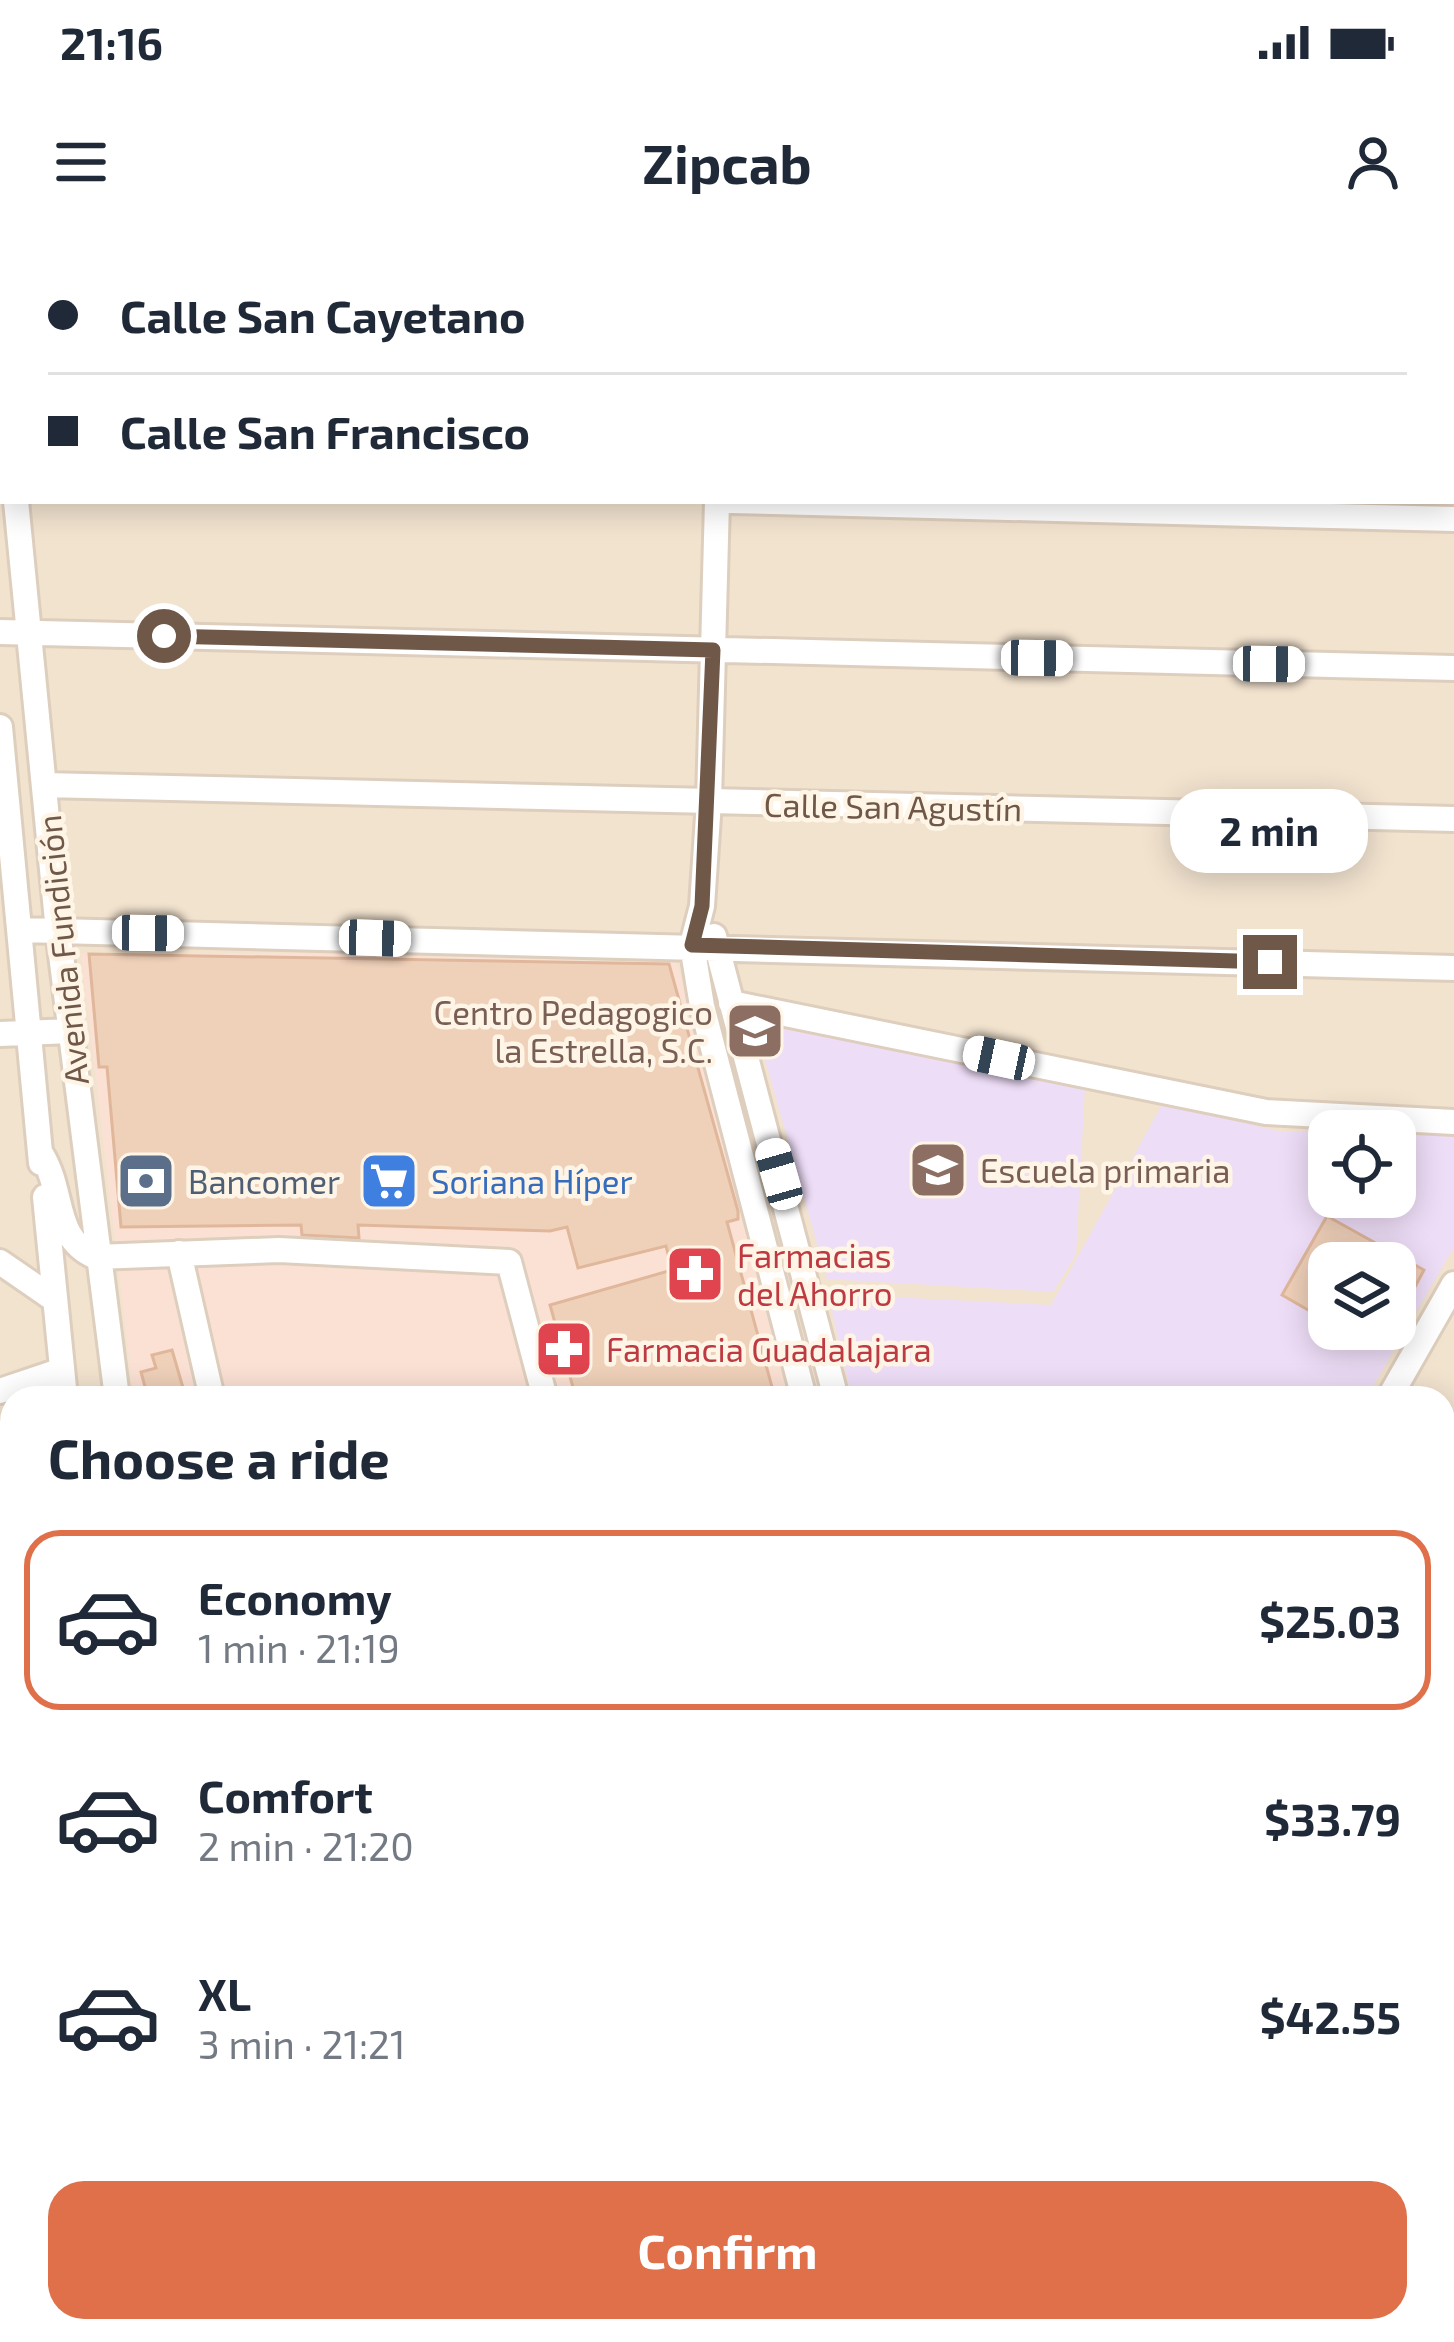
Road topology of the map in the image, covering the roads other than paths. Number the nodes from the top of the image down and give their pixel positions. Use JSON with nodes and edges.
{"nodes":[{"id":1,"x":16,"y":504,"type":"edge"},
{"id":2,"x":717,"y":504,"type":"edge"},
{"id":3,"x":852,"y":504,"type":"edge"},
{"id":4,"x":1454,"y":519,"type":"edge"},
{"id":5,"x":11,"y":570,"type":"edge"},
{"id":6,"x":0,"y":632,"type":"edge"},
{"id":7,"x":27,"y":633,"type":"junction"},
{"id":8,"x":713,"y":650,"type":"junction"},
{"id":9,"x":1454,"y":668,"type":"edge"},
{"id":10,"x":0,"y":727,"type":"edge"},
{"id":11,"x":44,"y":785,"type":"junction"},
{"id":12,"x":709,"y":801,"type":"junction"},
{"id":13,"x":1454,"y":819,"type":"edge"},
{"id":14,"x":5,"y":850,"type":"edge"},
{"id":15,"x":702,"y":906,"type":"junction"},
{"id":16,"x":20,"y":930,"type":"junction"},
{"id":17,"x":58,"y":931,"type":"junction"},
{"id":18,"x":692,"y":945,"type":"junction"},
{"id":19,"x":718,"y":946,"type":"junction"},
{"id":20,"x":1454,"y":968,"type":"edge"},
{"id":21,"x":731,"y":1003,"type":"junction"},
{"id":22,"x":70,"y":1031,"type":"junction"},
{"id":23,"x":28,"y":1033,"type":"junction"},
{"id":24,"x":0,"y":1034,"type":"edge"},
{"id":25,"x":1454,"y":1122,"type":"edge"},
{"id":26,"x":40,"y":1152,"type":"junction"},
{"id":27,"x":779,"y":1174,"type":"junction"},
{"id":28,"x":750,"y":1180,"type":"junction"},
{"id":29,"x":179,"y":1253,"type":"junction"},
{"id":30,"x":97,"y":1257,"type":"junction"},
{"id":31,"x":0,"y":1262,"type":"edge"},
{"id":32,"x":1454,"y":1284,"type":"edge"},
{"id":33,"x":55,"y":1300,"type":"junction"},
{"id":34,"x":62,"y":1370,"type":"junction"},
{"id":35,"x":15,"y":1386,"type":"edge"},
{"id":36,"x":64,"y":1386,"type":"edge"},
{"id":37,"x":115,"y":1386,"type":"edge"},
{"id":38,"x":209,"y":1386,"type":"edge"},
{"id":39,"x":542,"y":1386,"type":"edge"},
{"id":40,"x":802,"y":1386,"type":"edge"},
{"id":41,"x":833,"y":1386,"type":"edge"},
{"id":42,"x":1396,"y":1386,"type":"edge"}],
"edges":[{"from":1,"to":5,"type":"street","name":"Avenida Fundición"},
{"from":2,"to":8,"type":"street"},
{"from":3,"to":4,"type":"street"},
{"from":5,"to":7,"type":"street","name":"Avenida Fundición"},
{"from":6,"to":7,"type":"street"},
{"from":7,"to":8,"type":"street"},
{"from":7,"to":11,"type":"street","name":"Avenida Fundición"},
{"from":8,"to":9,"type":"street"},
{"from":8,"to":12,"type":"street"},
{"from":10,"to":14,"type":"street","name":"Avenida Fundición"},
{"from":11,"to":12,"type":"street","name":"Calle San Agustín"},
{"from":11,"to":17,"type":"street","name":"Avenida Fundición"},
{"from":12,"to":13,"type":"street","name":"Calle San Agustín"},
{"from":12,"to":15,"type":"street"},
{"from":14,"to":16,"type":"street","name":"Avenida Fundición"},
{"from":15,"to":18,"type":"street"},
{"from":15,"to":19,"type":"street"},
{"from":16,"to":17,"type":"street"},
{"from":16,"to":23,"type":"street","name":"Avenida Fundición"},
{"from":17,"to":18,"type":"street"},
{"from":17,"to":22,"type":"street","name":"Avenida Fundición"},
{"from":18,"to":19,"type":"street"},
{"from":18,"to":28,"type":"street"},
{"from":19,"to":20,"type":"street"},
{"from":19,"to":21,"type":"street"},
{"from":21,"to":25,"type":"street"},
{"from":21,"to":27,"type":"street"},
{"from":22,"to":23,"type":"street"},
{"from":22,"to":30,"type":"street","name":"Avenida Fundición"},
{"from":23,"to":24,"type":"street"},
{"from":23,"to":26,"type":"street","name":"Avenida Fundición"},
{"from":26,"to":30,"type":"street"},
{"from":26,"to":33,"type":"street","name":"Avenida Fundición"},
{"from":27,"to":28,"type":"street"},
{"from":27,"to":41,"type":"street"},
{"from":28,"to":40,"type":"street"},
{"from":29,"to":30,"type":"street"},
{"from":29,"to":38,"type":"street"},
{"from":29,"to":39,"type":"street"},
{"from":30,"to":37,"type":"street","name":"Avenida Fundición"},
{"from":31,"to":33,"type":"street"},
{"from":32,"to":42,"type":"street"},
{"from":33,"to":34,"type":"street","name":"Avenida Fundición"},
{"from":34,"to":35,"type":"street"},
{"from":34,"to":36,"type":"street","name":"Avenida Fundición"}]}
